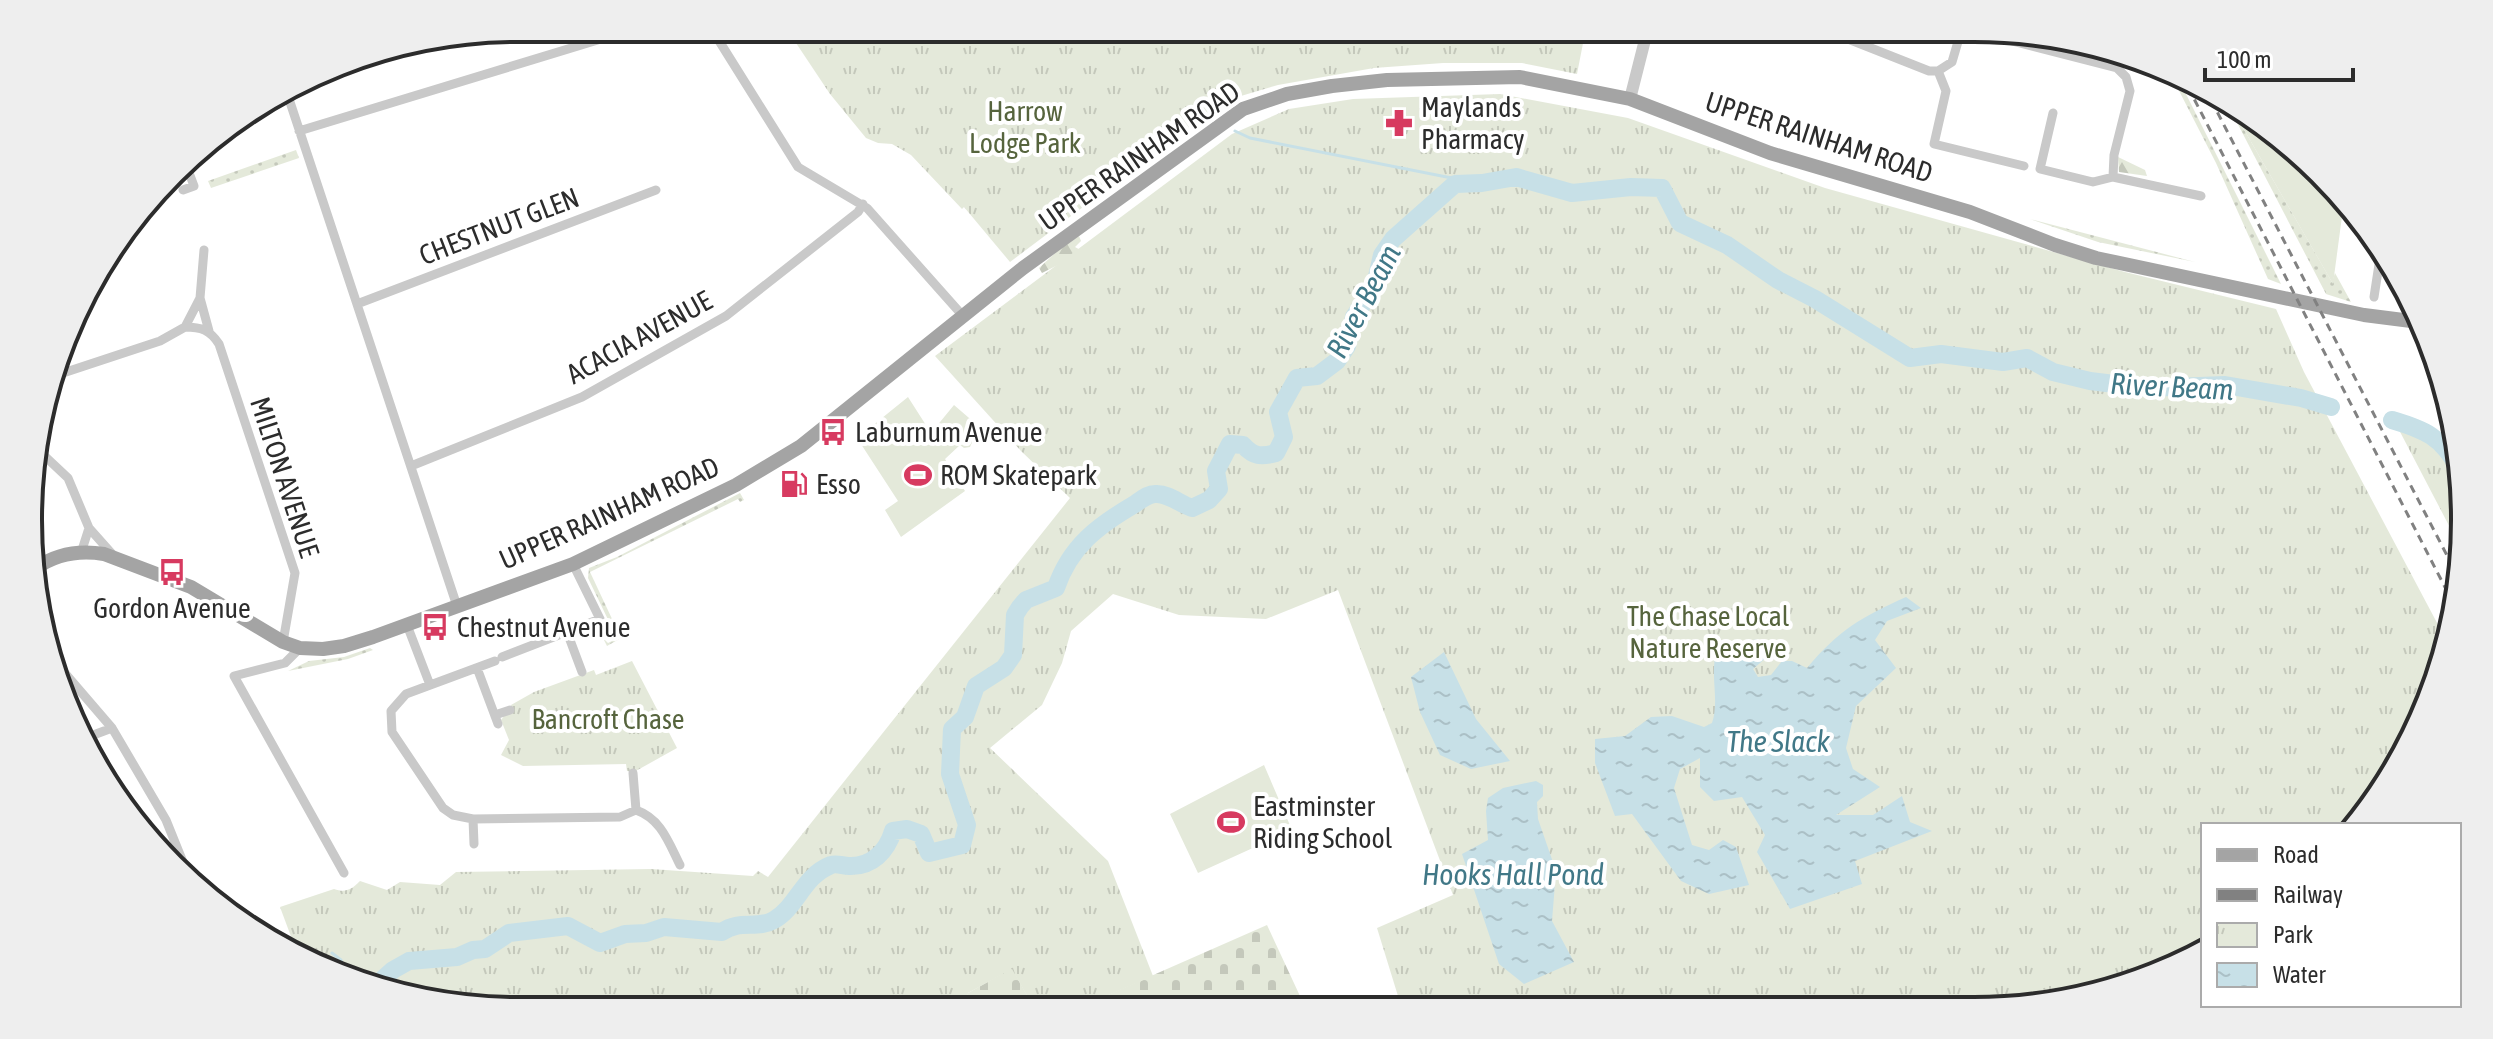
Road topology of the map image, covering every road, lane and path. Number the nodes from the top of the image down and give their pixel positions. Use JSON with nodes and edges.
{"nodes":[{"id":1,"x":591,"y":42,"type":"edge"},
{"id":2,"x":720,"y":42,"type":"edge"},
{"id":3,"x":1644,"y":42,"type":"edge"},
{"id":4,"x":1864,"y":42,"type":"edge"},
{"id":5,"x":1958,"y":42,"type":"edge"},
{"id":6,"x":2029,"y":45,"type":"edge"},
{"id":7,"x":1938,"y":71,"type":"junction"},
{"id":8,"x":1630,"y":99,"type":"junction"},
{"id":9,"x":290,"y":101,"type":"edge"},
{"id":10,"x":2053,"y":113,"type":"dead end"},
{"id":11,"x":299,"y":131,"type":"junction"},
{"id":12,"x":2024,"y":166,"type":"dead end"},
{"id":13,"x":190,"y":175,"type":"edge"},
{"id":14,"x":2113,"y":177,"type":"junction"},
{"id":15,"x":183,"y":190,"type":"dead end"},
{"id":16,"x":656,"y":190,"type":"dead end"},
{"id":17,"x":2201,"y":196,"type":"dead end"},
{"id":18,"x":863,"y":204,"type":"junction"},
{"id":19,"x":204,"y":250,"type":"dead end"},
{"id":20,"x":2379,"y":267,"type":"edge"},
{"id":21,"x":2374,"y":297,"type":"dead end"},
{"id":22,"x":200,"y":298,"type":"junction"},
{"id":23,"x":357,"y":304,"type":"junction"},
{"id":24,"x":963,"y":316,"type":"junction"},
{"id":25,"x":2408,"y":321,"type":"edge"},
{"id":26,"x":185,"y":327,"type":"junction"},
{"id":27,"x":209,"y":331,"type":"junction"},
{"id":28,"x":65,"y":372,"type":"edge"},
{"id":29,"x":46,"y":457,"type":"edge"},
{"id":30,"x":411,"y":466,"type":"junction"},
{"id":31,"x":89,"y":528,"type":"junction"},
{"id":32,"x":81,"y":553,"type":"junction"},
{"id":33,"x":117,"y":559,"type":"junction"},
{"id":34,"x":44,"y":563,"type":"edge"},
{"id":35,"x":573,"y":564,"type":"junction"},
{"id":36,"x":457,"y":606,"type":"junction"},
{"id":37,"x":600,"y":619,"type":"junction"},
{"id":38,"x":407,"y":625,"type":"junction"},
{"id":39,"x":567,"y":632,"type":"junction"},
{"id":40,"x":606,"y":632,"type":"dead end"},
{"id":41,"x":283,"y":642,"type":"junction"},
{"id":42,"x":300,"y":648,"type":"junction"},
{"id":43,"x":477,"y":668,"type":"junction"},
{"id":44,"x":582,"y":672,"type":"dead end"},
{"id":45,"x":69,"y":678,"type":"edge"},
{"id":46,"x":430,"y":685,"type":"junction"},
{"id":47,"x":510,"y":710,"type":"dead end"},
{"id":48,"x":112,"y":728,"type":"junction"},
{"id":49,"x":93,"y":735,"type":"edge"},
{"id":50,"x":633,"y":773,"type":"dead end"},
{"id":51,"x":636,"y":810,"type":"junction"},
{"id":52,"x":473,"y":819,"type":"junction"},
{"id":53,"x":474,"y":844,"type":"dead end"},
{"id":54,"x":180,"y":855,"type":"edge"},
{"id":55,"x":680,"y":865,"type":"dead end"},
{"id":56,"x":344,"y":873,"type":"dead end"}],
"edges":[{"from":1,"to":11,"type":"street"},
{"from":2,"to":18,"type":"street"},
{"from":3,"to":8,"type":"street"},
{"from":4,"to":7,"type":"street"},
{"from":5,"to":7,"type":"street"},
{"from":6,"to":14,"type":"street"},
{"from":7,"to":12,"type":"street"},
{"from":8,"to":24,"type":"main road","name":"UPPER RAINHAM ROAD"},
{"from":8,"to":25,"type":"main road","name":"UPPER RAINHAM ROAD"},
{"from":9,"to":11,"type":"street"},
{"from":10,"to":14,"type":"street"},
{"from":11,"to":23,"type":"street"},
{"from":13,"to":15,"type":"street"},
{"from":14,"to":17,"type":"street"},
{"from":16,"to":23,"type":"street","name":"CHESTNUT GLEN"},
{"from":18,"to":24,"type":"street"},
{"from":18,"to":30,"type":"street","name":"ACACIA AVENUE"},
{"from":19,"to":22,"type":"street","name":"MILTON AVENUE"},
{"from":20,"to":21,"type":"street"},
{"from":22,"to":26,"type":"street","name":"MILTON AVENUE"},
{"from":22,"to":27,"type":"street","name":"MILTON AVENUE"},
{"from":23,"to":30,"type":"street"},
{"from":24,"to":35,"type":"main road","name":"UPPER RAINHAM ROAD"},
{"from":26,"to":27,"type":"street"},
{"from":26,"to":28,"type":"street"},
{"from":27,"to":41,"type":"street","name":"MILTON AVENUE"},
{"from":29,"to":31,"type":"street"},
{"from":30,"to":36,"type":"street"},
{"from":31,"to":32,"type":"street"},
{"from":31,"to":33,"type":"street"},
{"from":32,"to":33,"type":"main road","name":"UPPER RAINHAM ROAD"},
{"from":32,"to":34,"type":"main road","name":"UPPER RAINHAM ROAD"},
{"from":33,"to":41,"type":"main road","name":"UPPER RAINHAM ROAD"},
{"from":35,"to":36,"type":"main road","name":"UPPER RAINHAM ROAD"},
{"from":35,"to":37,"type":"street"},
{"from":36,"to":38,"type":"main road","name":"UPPER RAINHAM ROAD"},
{"from":37,"to":39,"type":"street"},
{"from":37,"to":40,"type":"street"},
{"from":38,"to":42,"type":"main road","name":"UPPER RAINHAM ROAD"},
{"from":38,"to":46,"type":"street"},
{"from":39,"to":43,"type":"street"},
{"from":39,"to":44,"type":"street"},
{"from":41,"to":42,"type":"main road","name":"UPPER RAINHAM ROAD"},
{"from":42,"to":56,"type":"street"},
{"from":43,"to":46,"type":"street"},
{"from":43,"to":47,"type":"street"},
{"from":45,"to":48,"type":"street"},
{"from":46,"to":52,"type":"street"},
{"from":48,"to":49,"type":"street"},
{"from":48,"to":54,"type":"street"},
{"from":50,"to":51,"type":"street"},
{"from":51,"to":52,"type":"street"},
{"from":51,"to":55,"type":"street"},
{"from":52,"to":53,"type":"street"}]}
